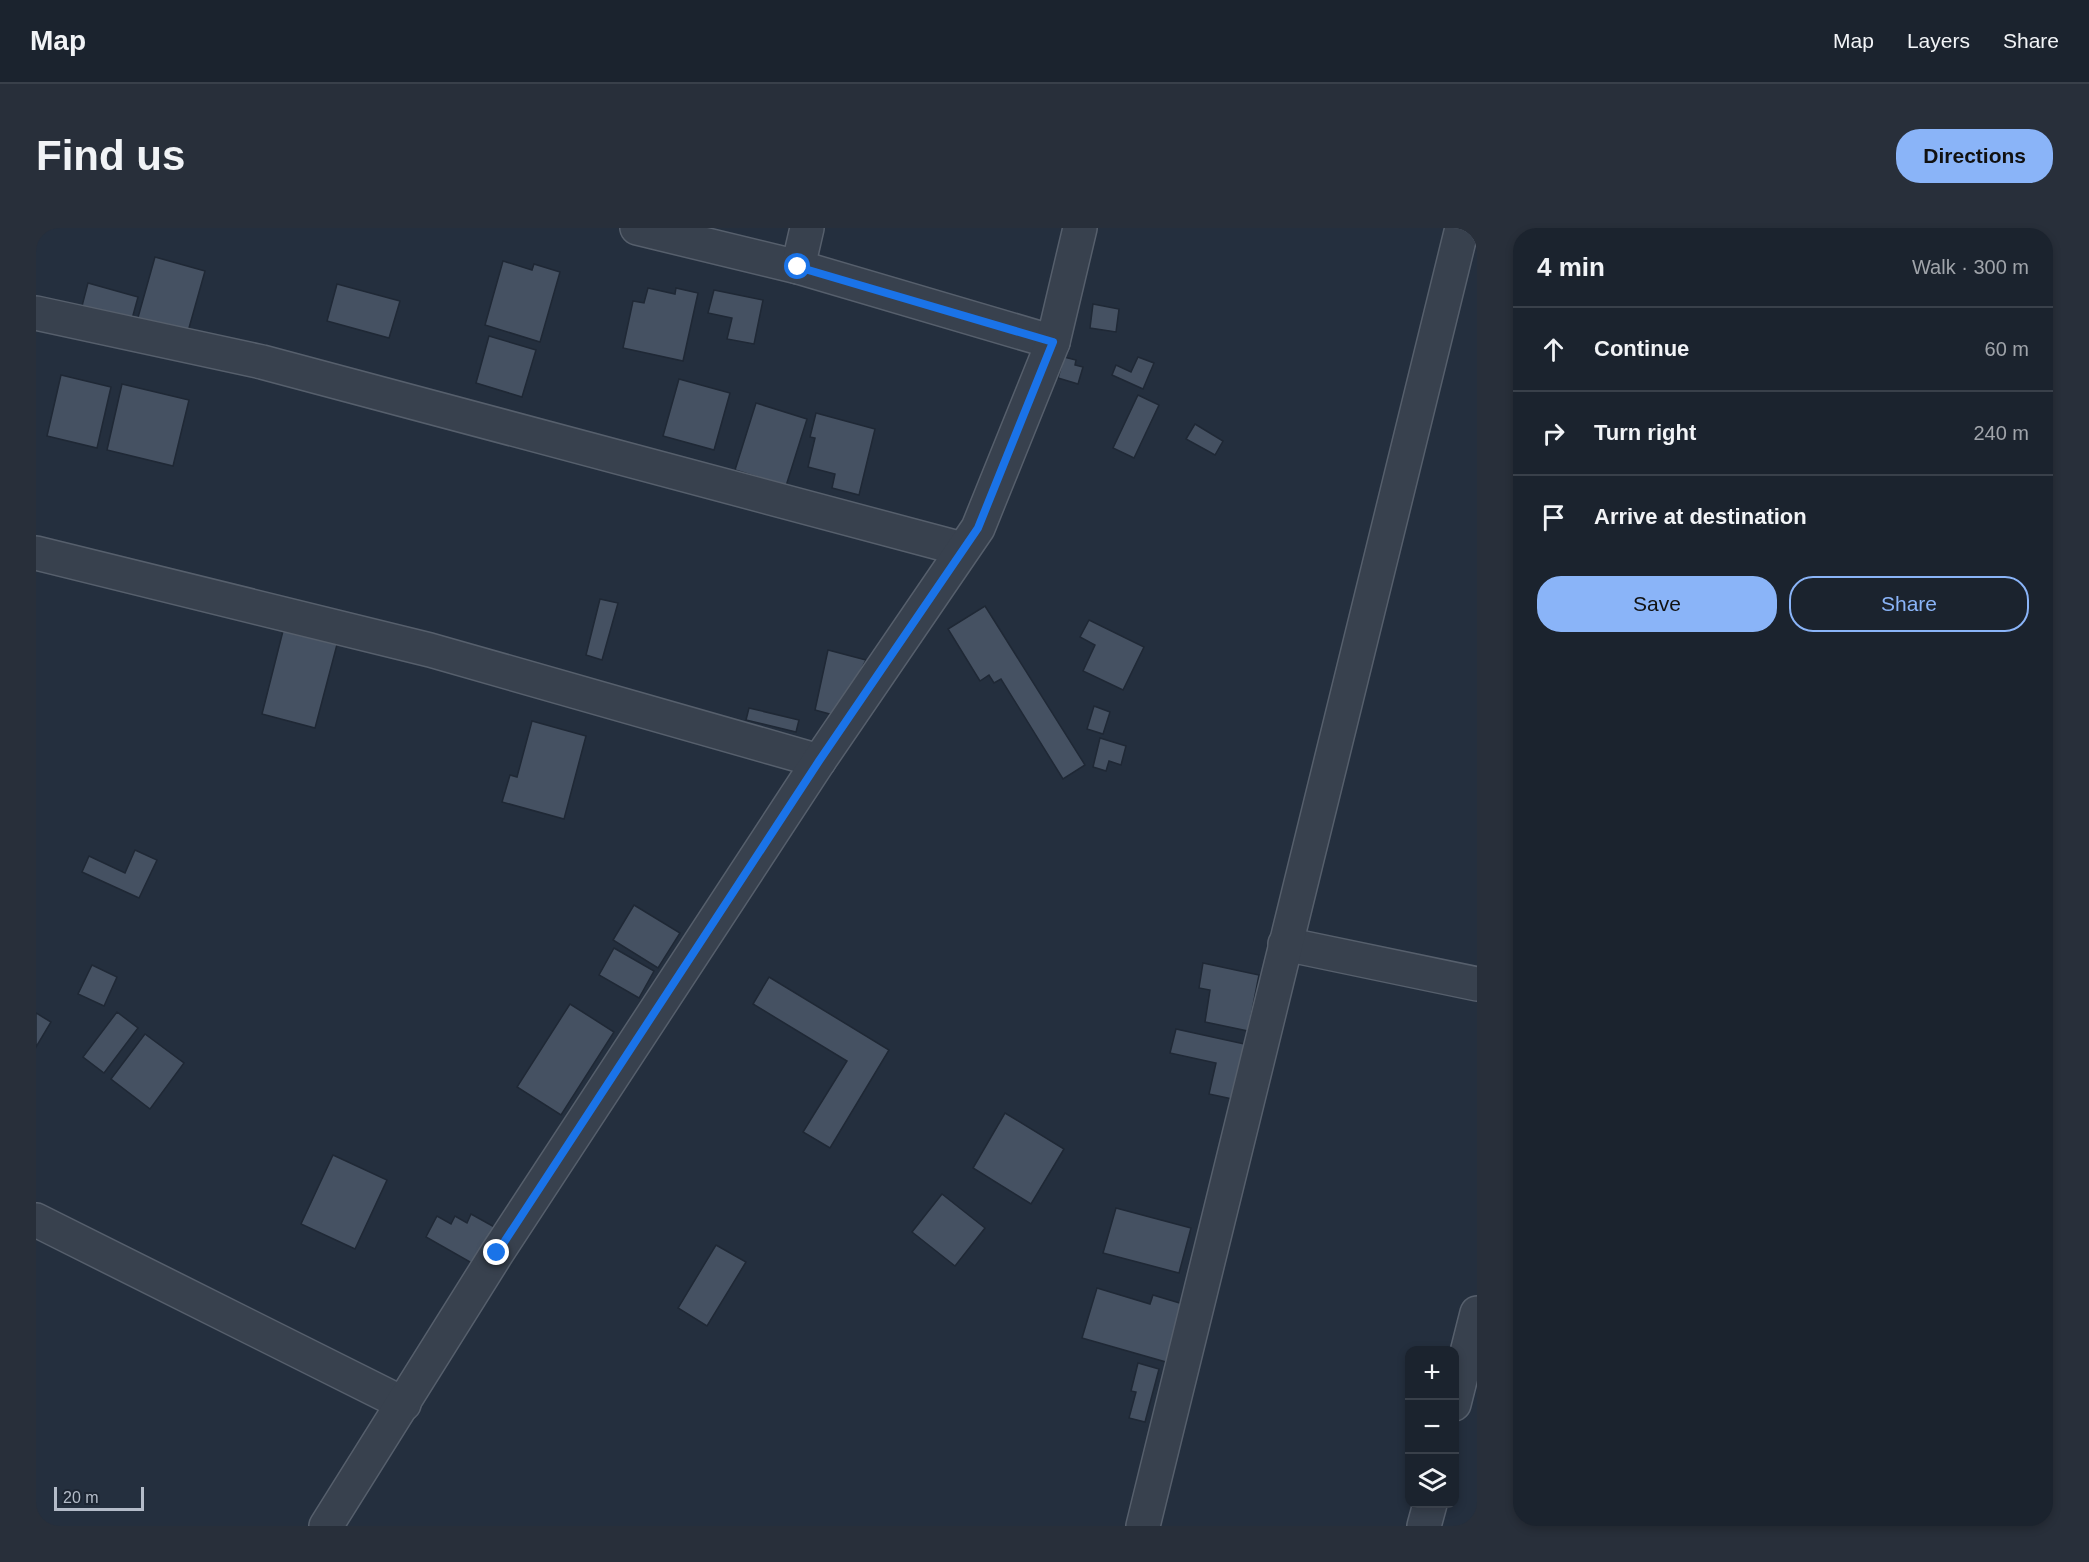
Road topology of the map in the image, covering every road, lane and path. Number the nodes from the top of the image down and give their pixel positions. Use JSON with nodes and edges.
{"nodes":[{"id":1,"x":637,"y":228,"type":"edge"},
{"id":2,"x":807,"y":228,"type":"edge"},
{"id":3,"x":1080,"y":228,"type":"edge"},
{"id":4,"x":1462,"y":228,"type":"edge"},
{"id":5,"x":798,"y":267,"type":"junction"},
{"id":6,"x":36,"y":313,"type":"edge"},
{"id":7,"x":1053,"y":342,"type":"junction"},
{"id":8,"x":962,"y":549,"type":"junction"},
{"id":9,"x":36,"y":553,"type":"edge"},
{"id":10,"x":819,"y":761,"type":"junction"},
{"id":11,"x":1285,"y":944,"type":"junction"},
{"id":12,"x":1477,"y":984,"type":"edge"},
{"id":13,"x":36,"y":1220,"type":"edge"},
{"id":14,"x":1477,"y":1314,"type":"edge"},
{"id":15,"x":1456,"y":1400,"type":"edge"},
{"id":16,"x":404,"y":1404,"type":"junction"},
{"id":17,"x":1429,"y":1508,"type":"edge"},
{"id":18,"x":326,"y":1526,"type":"edge"},
{"id":19,"x":1143,"y":1526,"type":"edge"},
{"id":20,"x":1424,"y":1526,"type":"edge"}],
"edges":[{"from":1,"to":5,"type":"street"},
{"from":2,"to":5,"type":"street"},
{"from":3,"to":7,"type":"street"},
{"from":4,"to":11,"type":"street"},
{"from":5,"to":7,"type":"street"},
{"from":6,"to":8,"type":"street"},
{"from":7,"to":8,"type":"street"},
{"from":8,"to":10,"type":"street"},
{"from":9,"to":10,"type":"street"},
{"from":10,"to":16,"type":"street"},
{"from":11,"to":12,"type":"street"},
{"from":11,"to":19,"type":"street"},
{"from":13,"to":16,"type":"street"},
{"from":14,"to":15,"type":"street"},
{"from":16,"to":18,"type":"street"},
{"from":17,"to":20,"type":"street"}]}
